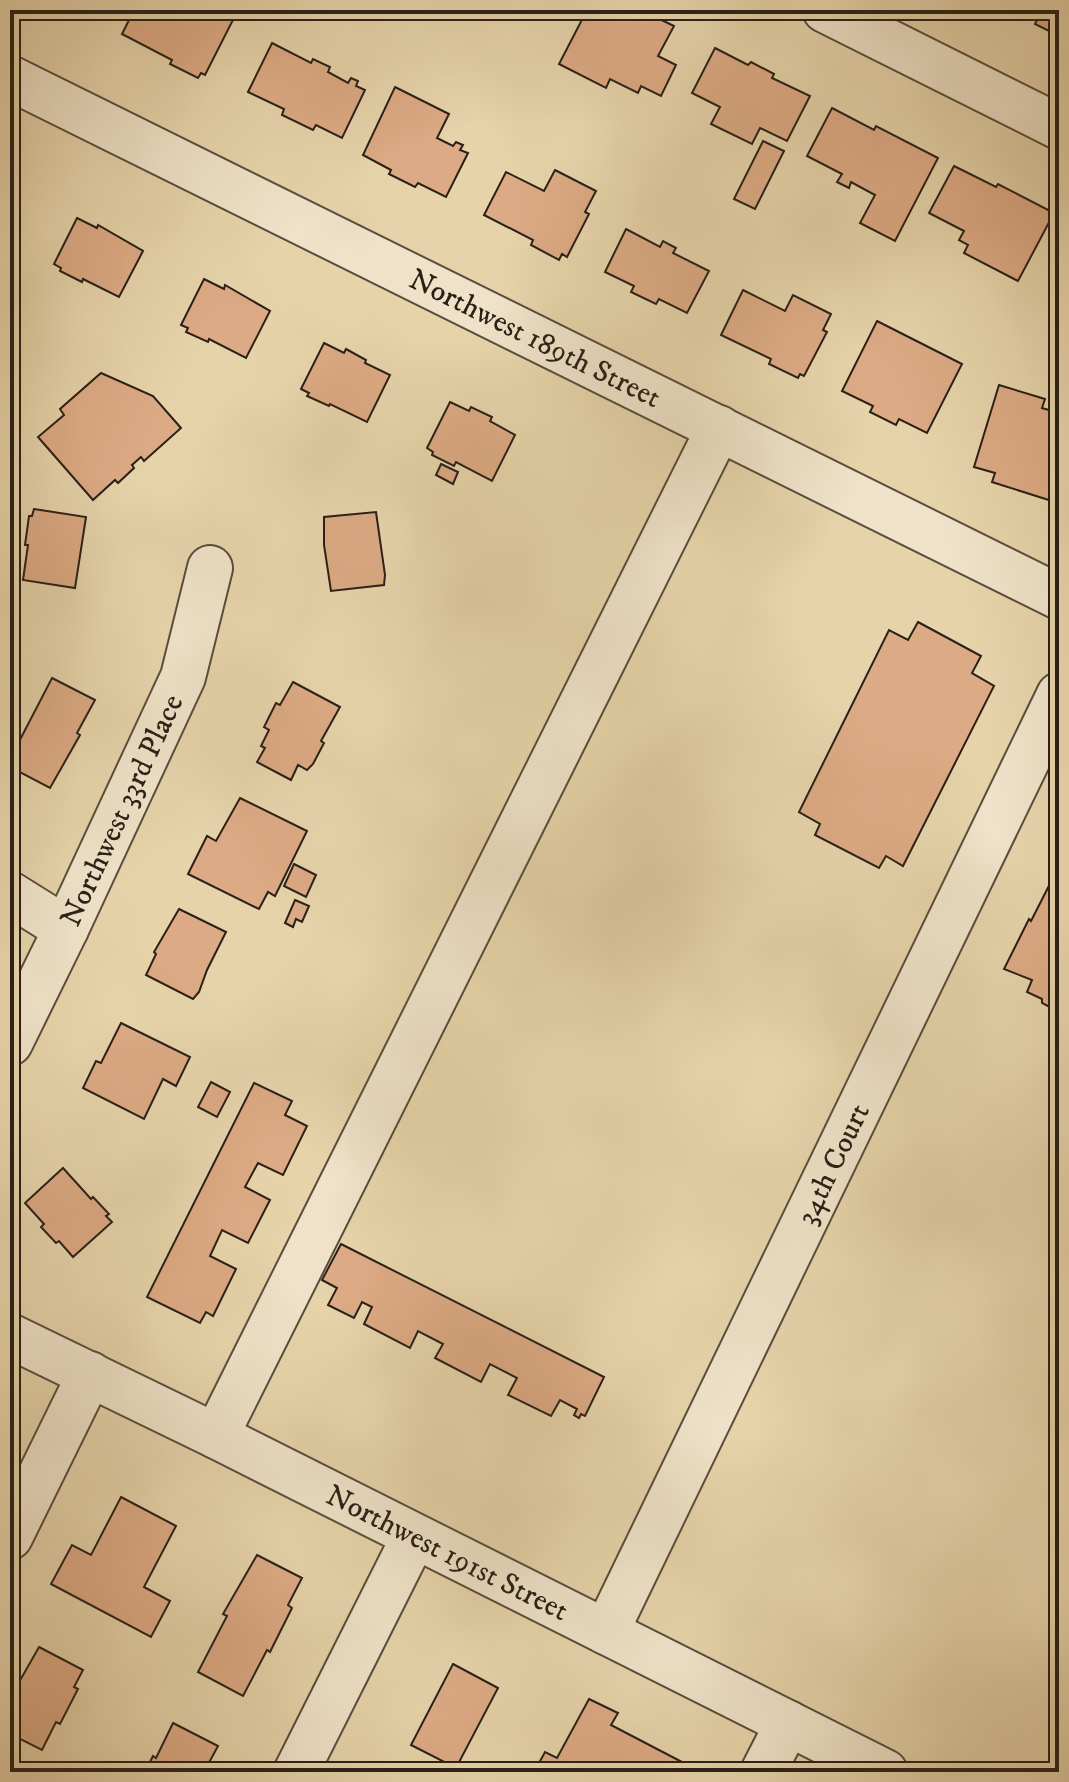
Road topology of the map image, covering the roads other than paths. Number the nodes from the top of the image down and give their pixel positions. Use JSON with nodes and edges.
{"nodes":[{"id":1,"x":825,"y":10,"type":"edge"},
{"id":2,"x":10,"y":78,"type":"edge"},
{"id":3,"x":1059,"y":127,"type":"edge"},
{"id":4,"x":719,"y":428,"type":"junction"},
{"id":5,"x":210,"y":568,"type":"dead end"},
{"id":6,"x":1059,"y":597,"type":"edge"},
{"id":7,"x":1059,"y":695,"type":"edge"},
{"id":8,"x":10,"y":894,"type":"edge"},
{"id":9,"x":66,"y":929,"type":"junction"},
{"id":10,"x":10,"y":1043,"type":"edge"},
{"id":11,"x":10,"y":1336,"type":"edge"},
{"id":12,"x":90,"y":1374,"type":"junction"},
{"id":13,"x":216,"y":1436,"type":"junction"},
{"id":14,"x":10,"y":1537,"type":"edge"},
{"id":15,"x":414,"y":1537,"type":"junction"},
{"id":16,"x":606,"y":1632,"type":"junction"},
{"id":17,"x":788,"y":1723,"type":"junction"},
{"id":18,"x":296,"y":1772,"type":"edge"},
{"id":19,"x":763,"y":1772,"type":"edge"},
{"id":20,"x":885,"y":1772,"type":"edge"}],
"edges":[{"from":1,"to":3,"type":"street"},
{"from":2,"to":4,"type":"street","name":"Northwest 189th Street"},
{"from":4,"to":6,"type":"street","name":"Northwest 189th Street"},
{"from":4,"to":13,"type":"street"},
{"from":5,"to":9,"type":"street","name":"Northwest 33rd Place"},
{"from":7,"to":16,"type":"street","name":"34th Court"},
{"from":8,"to":9,"type":"street"},
{"from":9,"to":10,"type":"street","name":"Northwest 33rd Place"},
{"from":11,"to":12,"type":"street","name":"Northwest 191st Street"},
{"from":12,"to":13,"type":"street","name":"Northwest 191st Street"},
{"from":12,"to":14,"type":"street"},
{"from":13,"to":15,"type":"street","name":"Northwest 191st Street"},
{"from":15,"to":16,"type":"street","name":"Northwest 191st Street"},
{"from":15,"to":18,"type":"street"},
{"from":16,"to":17,"type":"street","name":"Northwest 191st Street"},
{"from":17,"to":19,"type":"street"},
{"from":17,"to":20,"type":"street","name":"Northwest 191st Street"}]}
